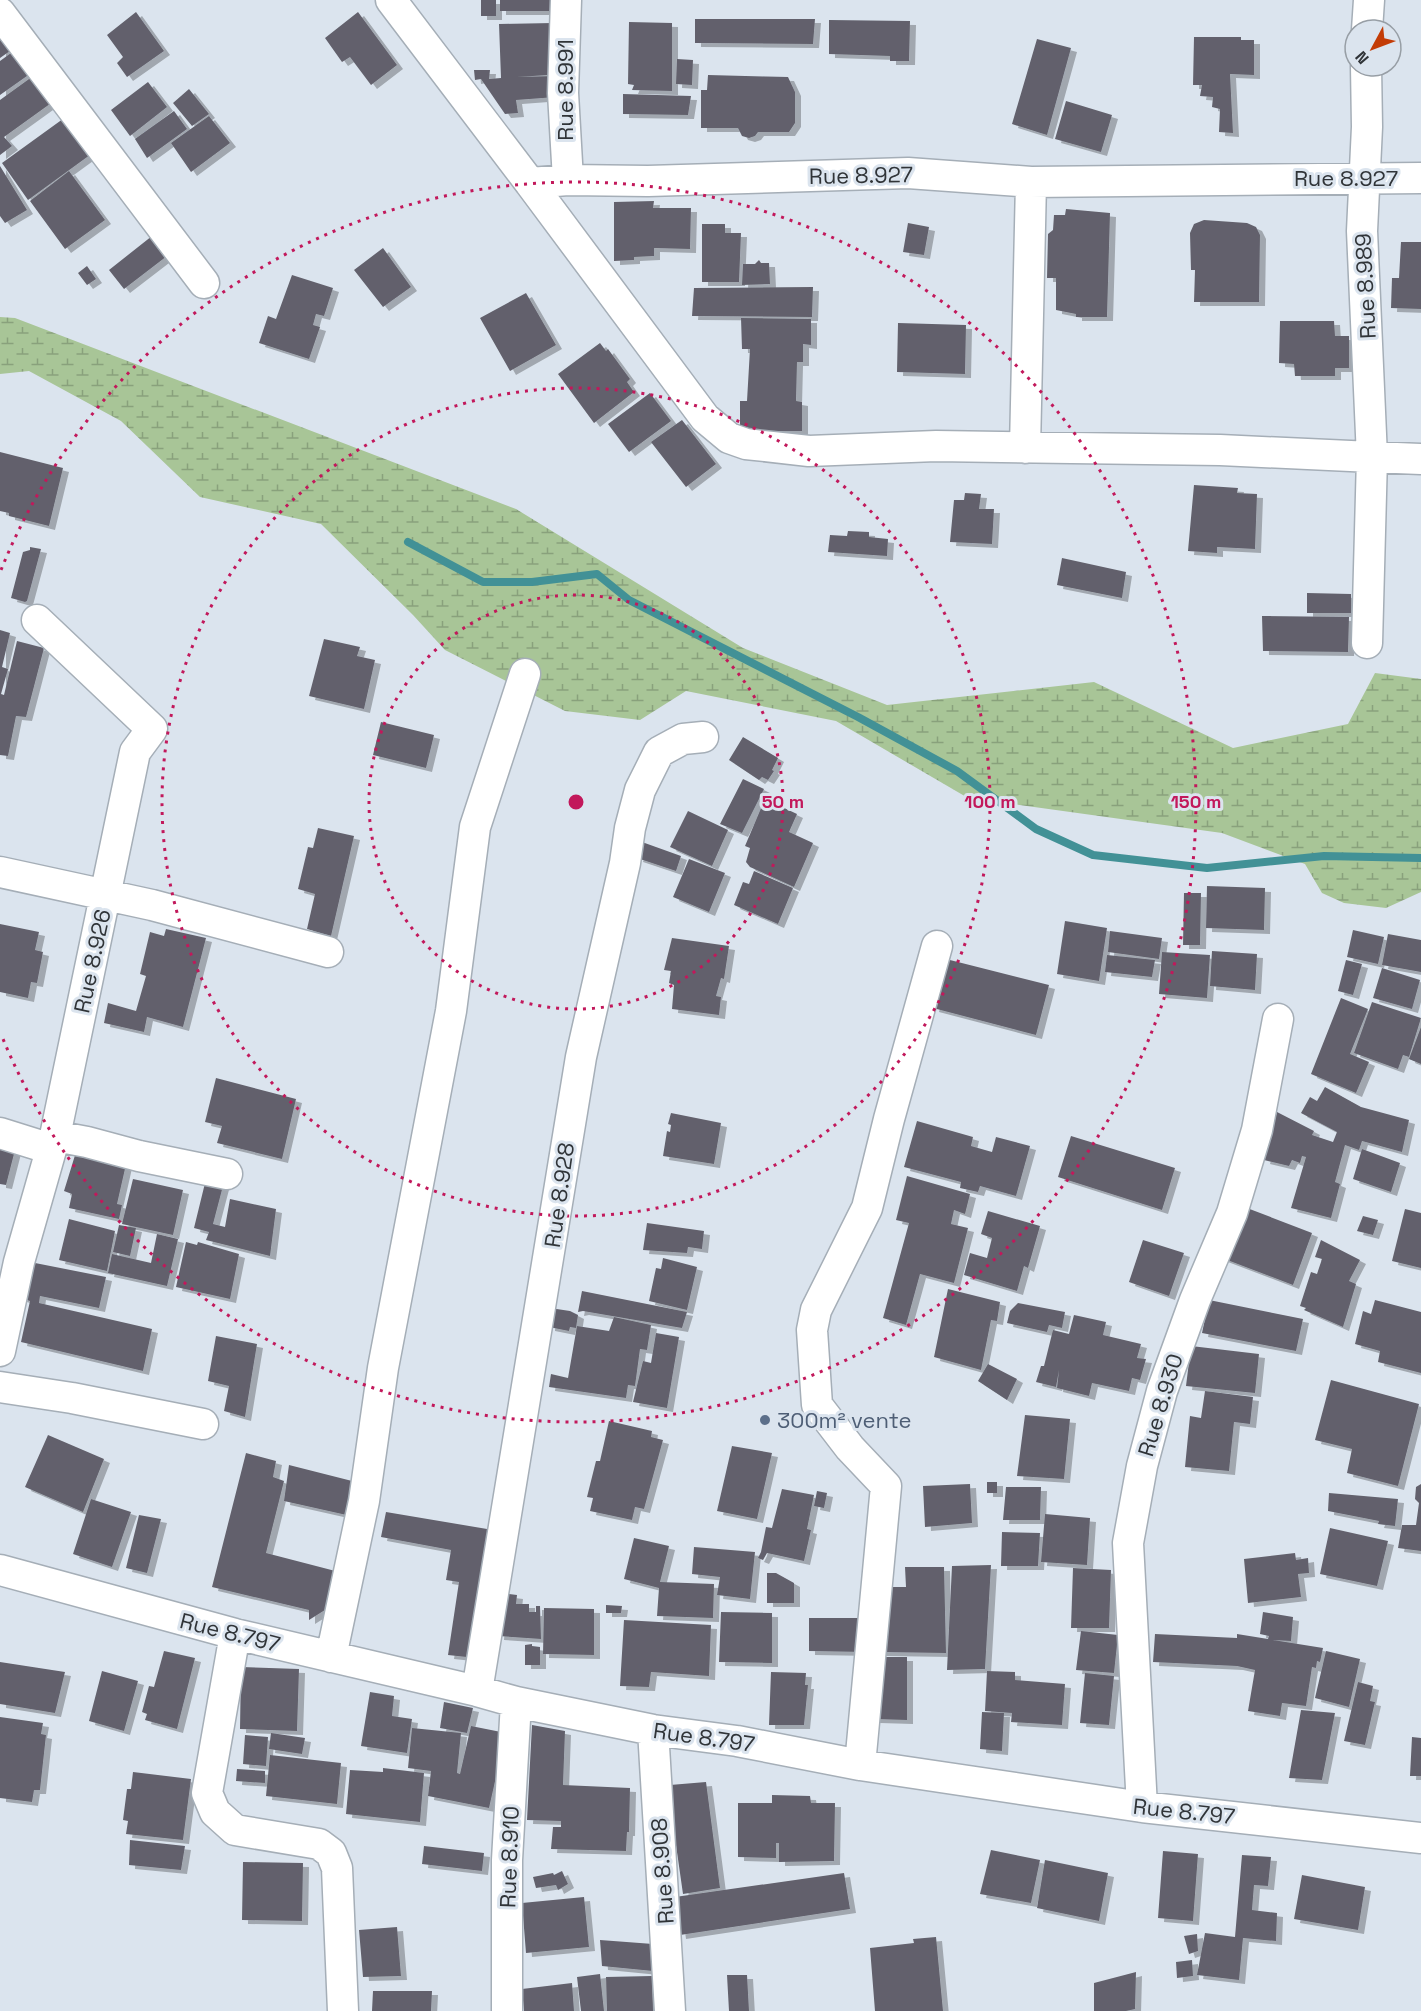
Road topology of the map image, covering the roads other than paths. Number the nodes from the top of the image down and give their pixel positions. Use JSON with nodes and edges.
{"nodes":[{"id":1,"x":391,"y":0,"type":"edge"},
{"id":2,"x":566,"y":0,"type":"edge"},
{"id":3,"x":1369,"y":0,"type":"edge"},
{"id":4,"x":0,"y":13,"type":"edge"},
{"id":5,"x":1368,"y":18,"type":"edge"},
{"id":6,"x":1366,"y":78,"type":"edge"},
{"id":7,"x":1364,"y":177,"type":"junction"},
{"id":8,"x":1421,"y":178,"type":"edge"},
{"id":9,"x":568,"y":180,"type":"junction"},
{"id":10,"x":1031,"y":182,"type":"junction"},
{"id":11,"x":530,"y":183,"type":"junction"},
{"id":12,"x":204,"y":283,"type":"dead end"},
{"id":13,"x":1024,"y":447,"type":"junction"},
{"id":14,"x":1372,"y":457,"type":"junction"},
{"id":15,"x":1421,"y":459,"type":"edge"},
{"id":16,"x":37,"y":620,"type":"dead end"},
{"id":17,"x":1367,"y":643,"type":"dead end"},
{"id":18,"x":525,"y":674,"type":"dead end"},
{"id":19,"x":703,"y":737,"type":"dead end"},
{"id":20,"x":0,"y":872,"type":"edge"},
{"id":21,"x":106,"y":894,"type":"junction"},
{"id":22,"x":937,"y":946,"type":"dead end"},
{"id":23,"x":328,"y":952,"type":"dead end"},
{"id":24,"x":1278,"y":1019,"type":"dead end"},
{"id":25,"x":0,"y":1133,"type":"edge"},
{"id":26,"x":53,"y":1142,"type":"junction"},
{"id":27,"x":227,"y":1174,"type":"dead end"},
{"id":28,"x":0,"y":1351,"type":"edge"},
{"id":29,"x":0,"y":1387,"type":"edge"},
{"id":30,"x":203,"y":1424,"type":"dead end"},
{"id":31,"x":0,"y":1570,"type":"edge"},
{"id":32,"x":235,"y":1634,"type":"junction"},
{"id":33,"x":331,"y":1657,"type":"junction"},
{"id":34,"x":477,"y":1691,"type":"junction"},
{"id":35,"x":516,"y":1702,"type":"junction"},
{"id":36,"x":653,"y":1730,"type":"junction"},
{"id":37,"x":860,"y":1765,"type":"junction"},
{"id":38,"x":1142,"y":1807,"type":"junction"},
{"id":39,"x":1421,"y":1838,"type":"edge"},
{"id":40,"x":343,"y":2011,"type":"edge"},
{"id":41,"x":507,"y":2011,"type":"edge"},
{"id":42,"x":670,"y":2011,"type":"edge"}],
"edges":[{"from":1,"to":11,"type":"street"},
{"from":2,"to":9,"type":"street","name":"Rue 8.991"},
{"from":3,"to":5,"type":"street"},
{"from":4,"to":12,"type":"street"},
{"from":6,"to":7,"type":"street","name":"Rue 8.989"},
{"from":7,"to":8,"type":"street","name":"Rue 8.927"},
{"from":7,"to":10,"type":"street","name":"Rue 8.927"},
{"from":7,"to":14,"type":"street","name":"Rue 8.989"},
{"from":9,"to":10,"type":"street","name":"Rue 8.927"},
{"from":9,"to":11,"type":"street","name":"Rue 8.927"},
{"from":10,"to":13,"type":"street"},
{"from":11,"to":13,"type":"street"},
{"from":13,"to":14,"type":"street"},
{"from":14,"to":15,"type":"street"},
{"from":14,"to":17,"type":"street","name":"Rue 8.989"},
{"from":16,"to":21,"type":"street","name":"Rue 8.926"},
{"from":18,"to":33,"type":"street"},
{"from":19,"to":34,"type":"street","name":"Rue 8.928"},
{"from":20,"to":21,"type":"street"},
{"from":21,"to":23,"type":"street"},
{"from":21,"to":26,"type":"street","name":"Rue 8.926"},
{"from":22,"to":37,"type":"street"},
{"from":24,"to":38,"type":"street","name":"Rue 8.930"},
{"from":25,"to":26,"type":"street"},
{"from":26,"to":27,"type":"street"},
{"from":26,"to":28,"type":"street","name":"Rue 8.926"},
{"from":29,"to":30,"type":"street"},
{"from":31,"to":32,"type":"street","name":"Rue 8.797"},
{"from":32,"to":33,"type":"street","name":"Rue 8.797"},
{"from":32,"to":40,"type":"street"},
{"from":33,"to":34,"type":"street","name":"Rue 8.797"},
{"from":34,"to":35,"type":"street","name":"Rue 8.797"},
{"from":35,"to":36,"type":"street","name":"Rue 8.797"},
{"from":35,"to":41,"type":"street","name":"Rue 8.910"},
{"from":36,"to":37,"type":"street","name":"Rue 8.797"},
{"from":36,"to":42,"type":"street","name":"Rue 8.908"},
{"from":37,"to":38,"type":"street","name":"Rue 8.797"},
{"from":38,"to":39,"type":"street","name":"Rue 8.797"}]}
